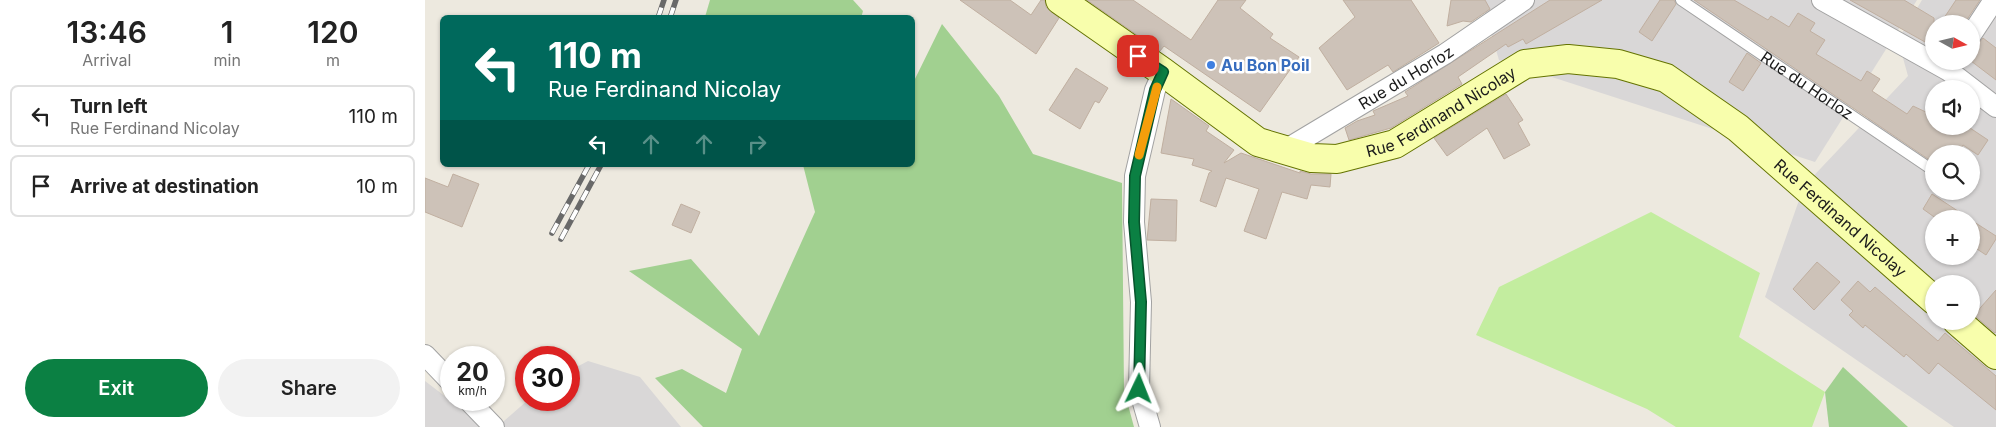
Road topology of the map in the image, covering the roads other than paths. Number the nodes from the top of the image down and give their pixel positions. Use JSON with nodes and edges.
{"nodes":[{"id":1,"x":1060,"y":0,"type":"edge"},
{"id":2,"x":1524,"y":0,"type":"edge"},
{"id":3,"x":1681,"y":0,"type":"edge"},
{"id":4,"x":1822,"y":0,"type":"edge"},
{"id":5,"x":1994,"y":0,"type":"edge"},
{"id":6,"x":1980,"y":21,"type":"edge"},
{"id":7,"x":1925,"y":52,"type":"edge"},
{"id":8,"x":1956,"y":70,"type":"edge"},
{"id":9,"x":1163,"y":72,"type":"junction"},
{"id":10,"x":1996,"y":107,"type":"edge"},
{"id":11,"x":1285,"y":150,"type":"junction"},
{"id":12,"x":1925,"y":165,"type":"edge"},
{"id":13,"x":1925,"y":292,"type":"edge"},
{"id":14,"x":1967,"y":330,"type":"edge"},
{"id":15,"x":425,"y":355,"type":"edge"},
{"id":16,"x":1996,"y":355,"type":"edge"},
{"id":17,"x":440,"y":371,"type":"edge"},
{"id":18,"x":479,"y":411,"type":"edge"},
{"id":19,"x":494,"y":427,"type":"edge"},
{"id":20,"x":1151,"y":427,"type":"edge"}],
"edges":[{"from":1,"to":9,"type":"street","name":"Rue Ferdinand Nicolay"},
{"from":2,"to":11,"type":"street","name":"Rue du Horloz"},
{"from":3,"to":12,"type":"lane","name":"Rue du Horloz"},
{"from":4,"to":7,"type":"street"},
{"from":5,"to":6,"type":"street"},
{"from":8,"to":10,"type":"street"},
{"from":9,"to":11,"type":"street","name":"Rue Ferdinand Nicolay"},
{"from":9,"to":20,"type":"street"},
{"from":11,"to":13,"type":"street","name":"Rue Ferdinand Nicolay"},
{"from":14,"to":16,"type":"street"},
{"from":15,"to":17,"type":"street"},
{"from":18,"to":19,"type":"street"}]}
